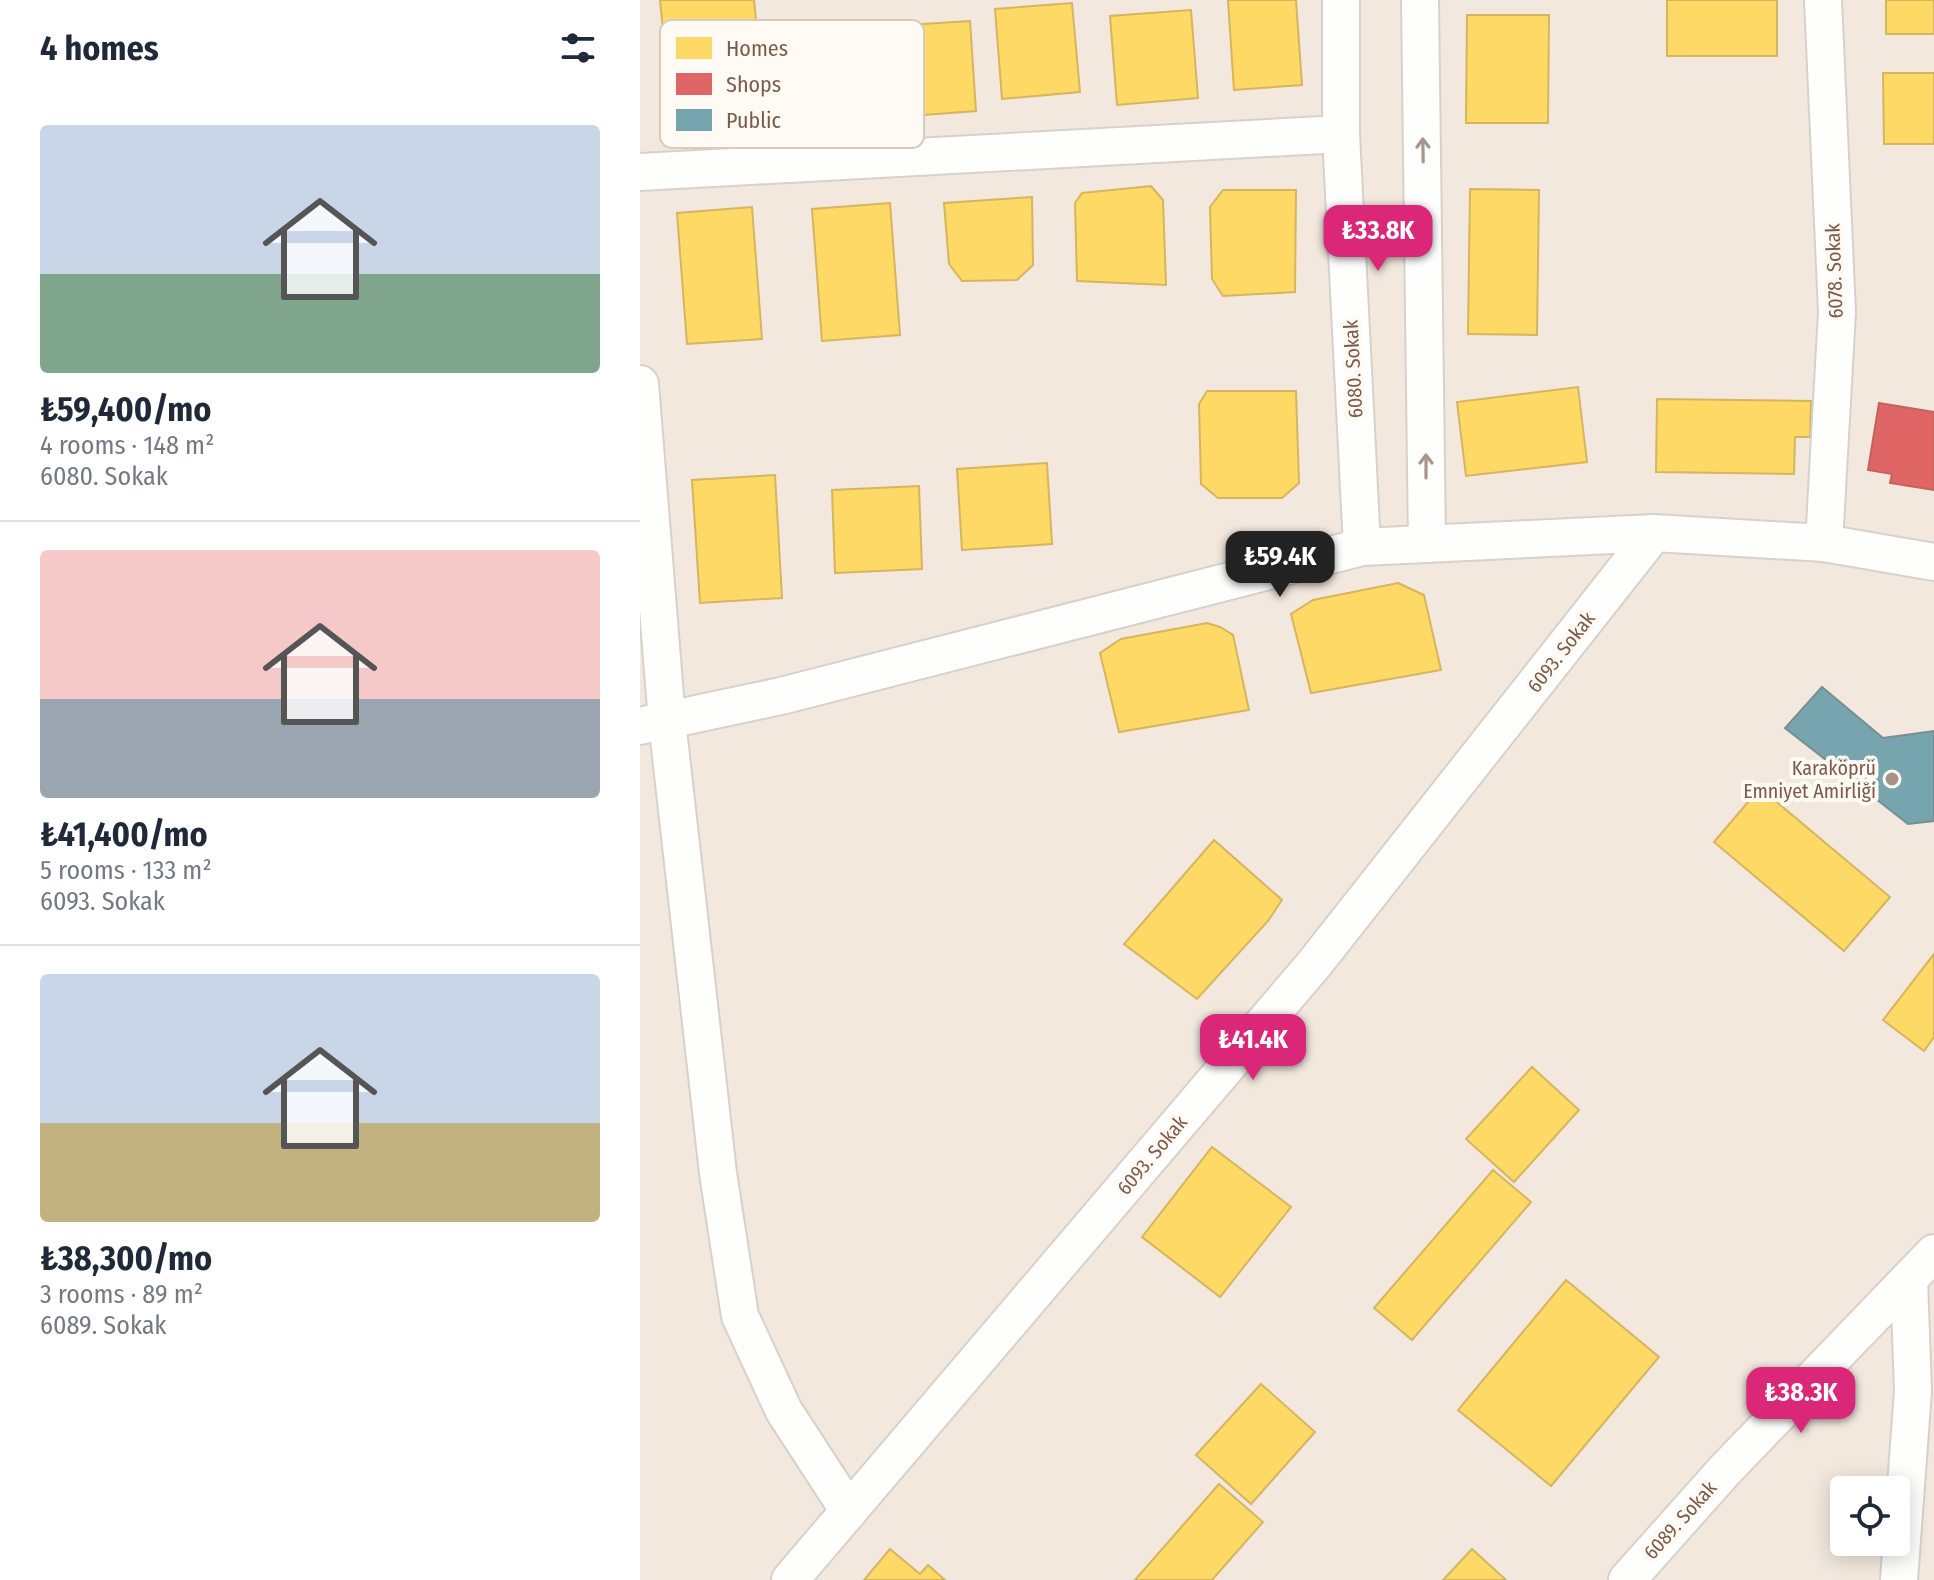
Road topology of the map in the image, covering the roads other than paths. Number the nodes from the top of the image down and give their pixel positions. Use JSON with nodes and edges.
{"nodes":[{"id":1,"x":1341,"y":0,"type":"edge"},
{"id":2,"x":1420,"y":0,"type":"edge"},
{"id":3,"x":1823,"y":0,"type":"edge"},
{"id":4,"x":1341,"y":134,"type":"junction"},
{"id":5,"x":640,"y":172,"type":"edge"},
{"id":6,"x":640,"y":384,"type":"edge"},
{"id":7,"x":1654,"y":533,"type":"junction"},
{"id":8,"x":1824,"y":543,"type":"junction"},
{"id":9,"x":1427,"y":544,"type":"junction"},
{"id":10,"x":1362,"y":547,"type":"junction"},
{"id":11,"x":1934,"y":562,"type":"edge"},
{"id":12,"x":653,"y":723,"type":"edge"},
{"id":13,"x":1934,"y":1253,"type":"edge"},
{"id":14,"x":1909,"y":1279,"type":"junction"},
{"id":15,"x":849,"y":1511,"type":"junction"},
{"id":16,"x":790,"y":1580,"type":"edge"},
{"id":17,"x":1627,"y":1580,"type":"edge"},
{"id":18,"x":1899,"y":1580,"type":"edge"}],
"edges":[{"from":1,"to":4,"type":"street","name":"6080. Sokak"},
{"from":9,"to":2,"type":"street","one_way":true},
{"from":3,"to":8,"type":"street","name":"6078. Sokak"},
{"from":4,"to":5,"type":"street"},
{"from":4,"to":10,"type":"street","name":"6080. Sokak"},
{"from":6,"to":12,"type":"street"},
{"from":7,"to":8,"type":"street"},
{"from":7,"to":9,"type":"street"},
{"from":7,"to":15,"type":"street","name":"6093. Sokak"},
{"from":8,"to":11,"type":"street"},
{"from":9,"to":10,"type":"street"},
{"from":10,"to":12,"type":"street"},
{"from":12,"to":15,"type":"street"},
{"from":13,"to":14,"type":"street","name":"6089. Sokak"},
{"from":14,"to":17,"type":"street","name":"6089. Sokak"},
{"from":14,"to":18,"type":"street"},
{"from":15,"to":16,"type":"street","name":"6093. Sokak"}]}
